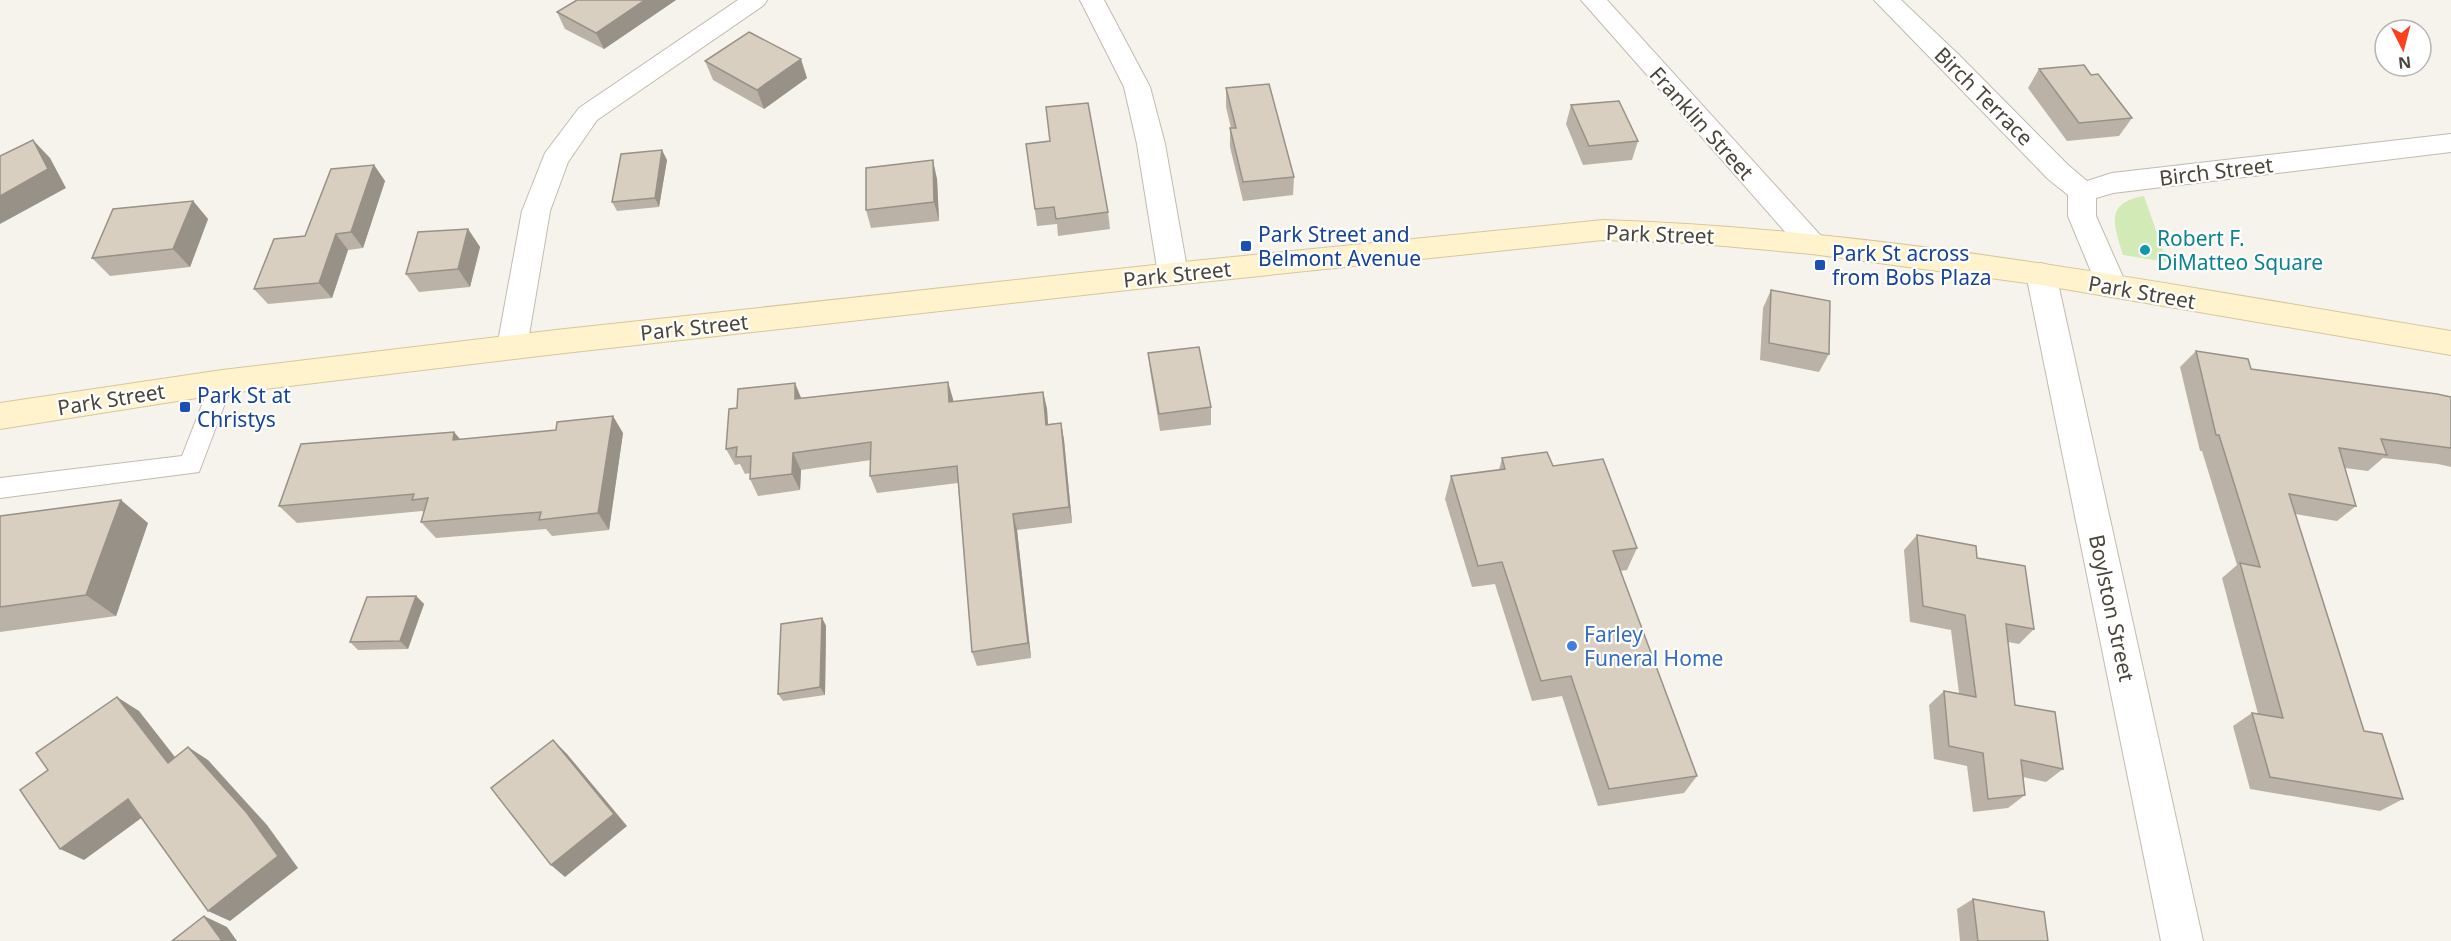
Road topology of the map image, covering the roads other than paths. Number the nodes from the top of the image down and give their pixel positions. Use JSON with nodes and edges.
{"nodes":[{"id":1,"x":755,"y":0,"type":"edge"},
{"id":2,"x":1092,"y":0,"type":"edge"},
{"id":3,"x":1593,"y":0,"type":"edge"},
{"id":4,"x":1886,"y":0,"type":"edge"},
{"id":5,"x":2451,"y":143,"type":"edge"},
{"id":6,"x":2082,"y":192,"type":"junction"},
{"id":7,"x":1812,"y":244,"type":"junction"},
{"id":8,"x":1173,"y":274,"type":"junction"},
{"id":9,"x":2041,"y":274,"type":"junction"},
{"id":10,"x":2112,"y":286,"type":"junction"},
{"id":11,"x":2451,"y":343,"type":"edge"},
{"id":12,"x":512,"y":348,"type":"junction"},
{"id":13,"x":222,"y":382,"type":"junction"},
{"id":14,"x":0,"y":397,"type":"edge"},
{"id":15,"x":0,"y":416,"type":"edge"},
{"id":16,"x":0,"y":488,"type":"edge"},
{"id":17,"x":2182,"y":941,"type":"edge"}],
"edges":[{"from":1,"to":12,"type":"street"},
{"from":2,"to":8,"type":"street"},
{"from":3,"to":7,"type":"street","name":"Franklin Street"},
{"from":4,"to":6,"type":"street","name":"Birch Terrace"},
{"from":5,"to":6,"type":"street","name":"Birch Street"},
{"from":6,"to":10,"type":"street"},
{"from":7,"to":8,"type":"main road","name":"Park Street"},
{"from":7,"to":9,"type":"main road","name":"Park Street"},
{"from":8,"to":12,"type":"main road","name":"Park Street"},
{"from":9,"to":10,"type":"main road","name":"Park Street"},
{"from":9,"to":17,"type":"street","name":"Boylston Street"},
{"from":10,"to":11,"type":"main road","name":"Park Street"},
{"from":12,"to":13,"type":"main road","name":"Park Street"},
{"from":13,"to":14,"type":"main road","name":"Park Street"},
{"from":13,"to":15,"type":"main road","name":"Park Street"},
{"from":13,"to":16,"type":"lane"}]}
